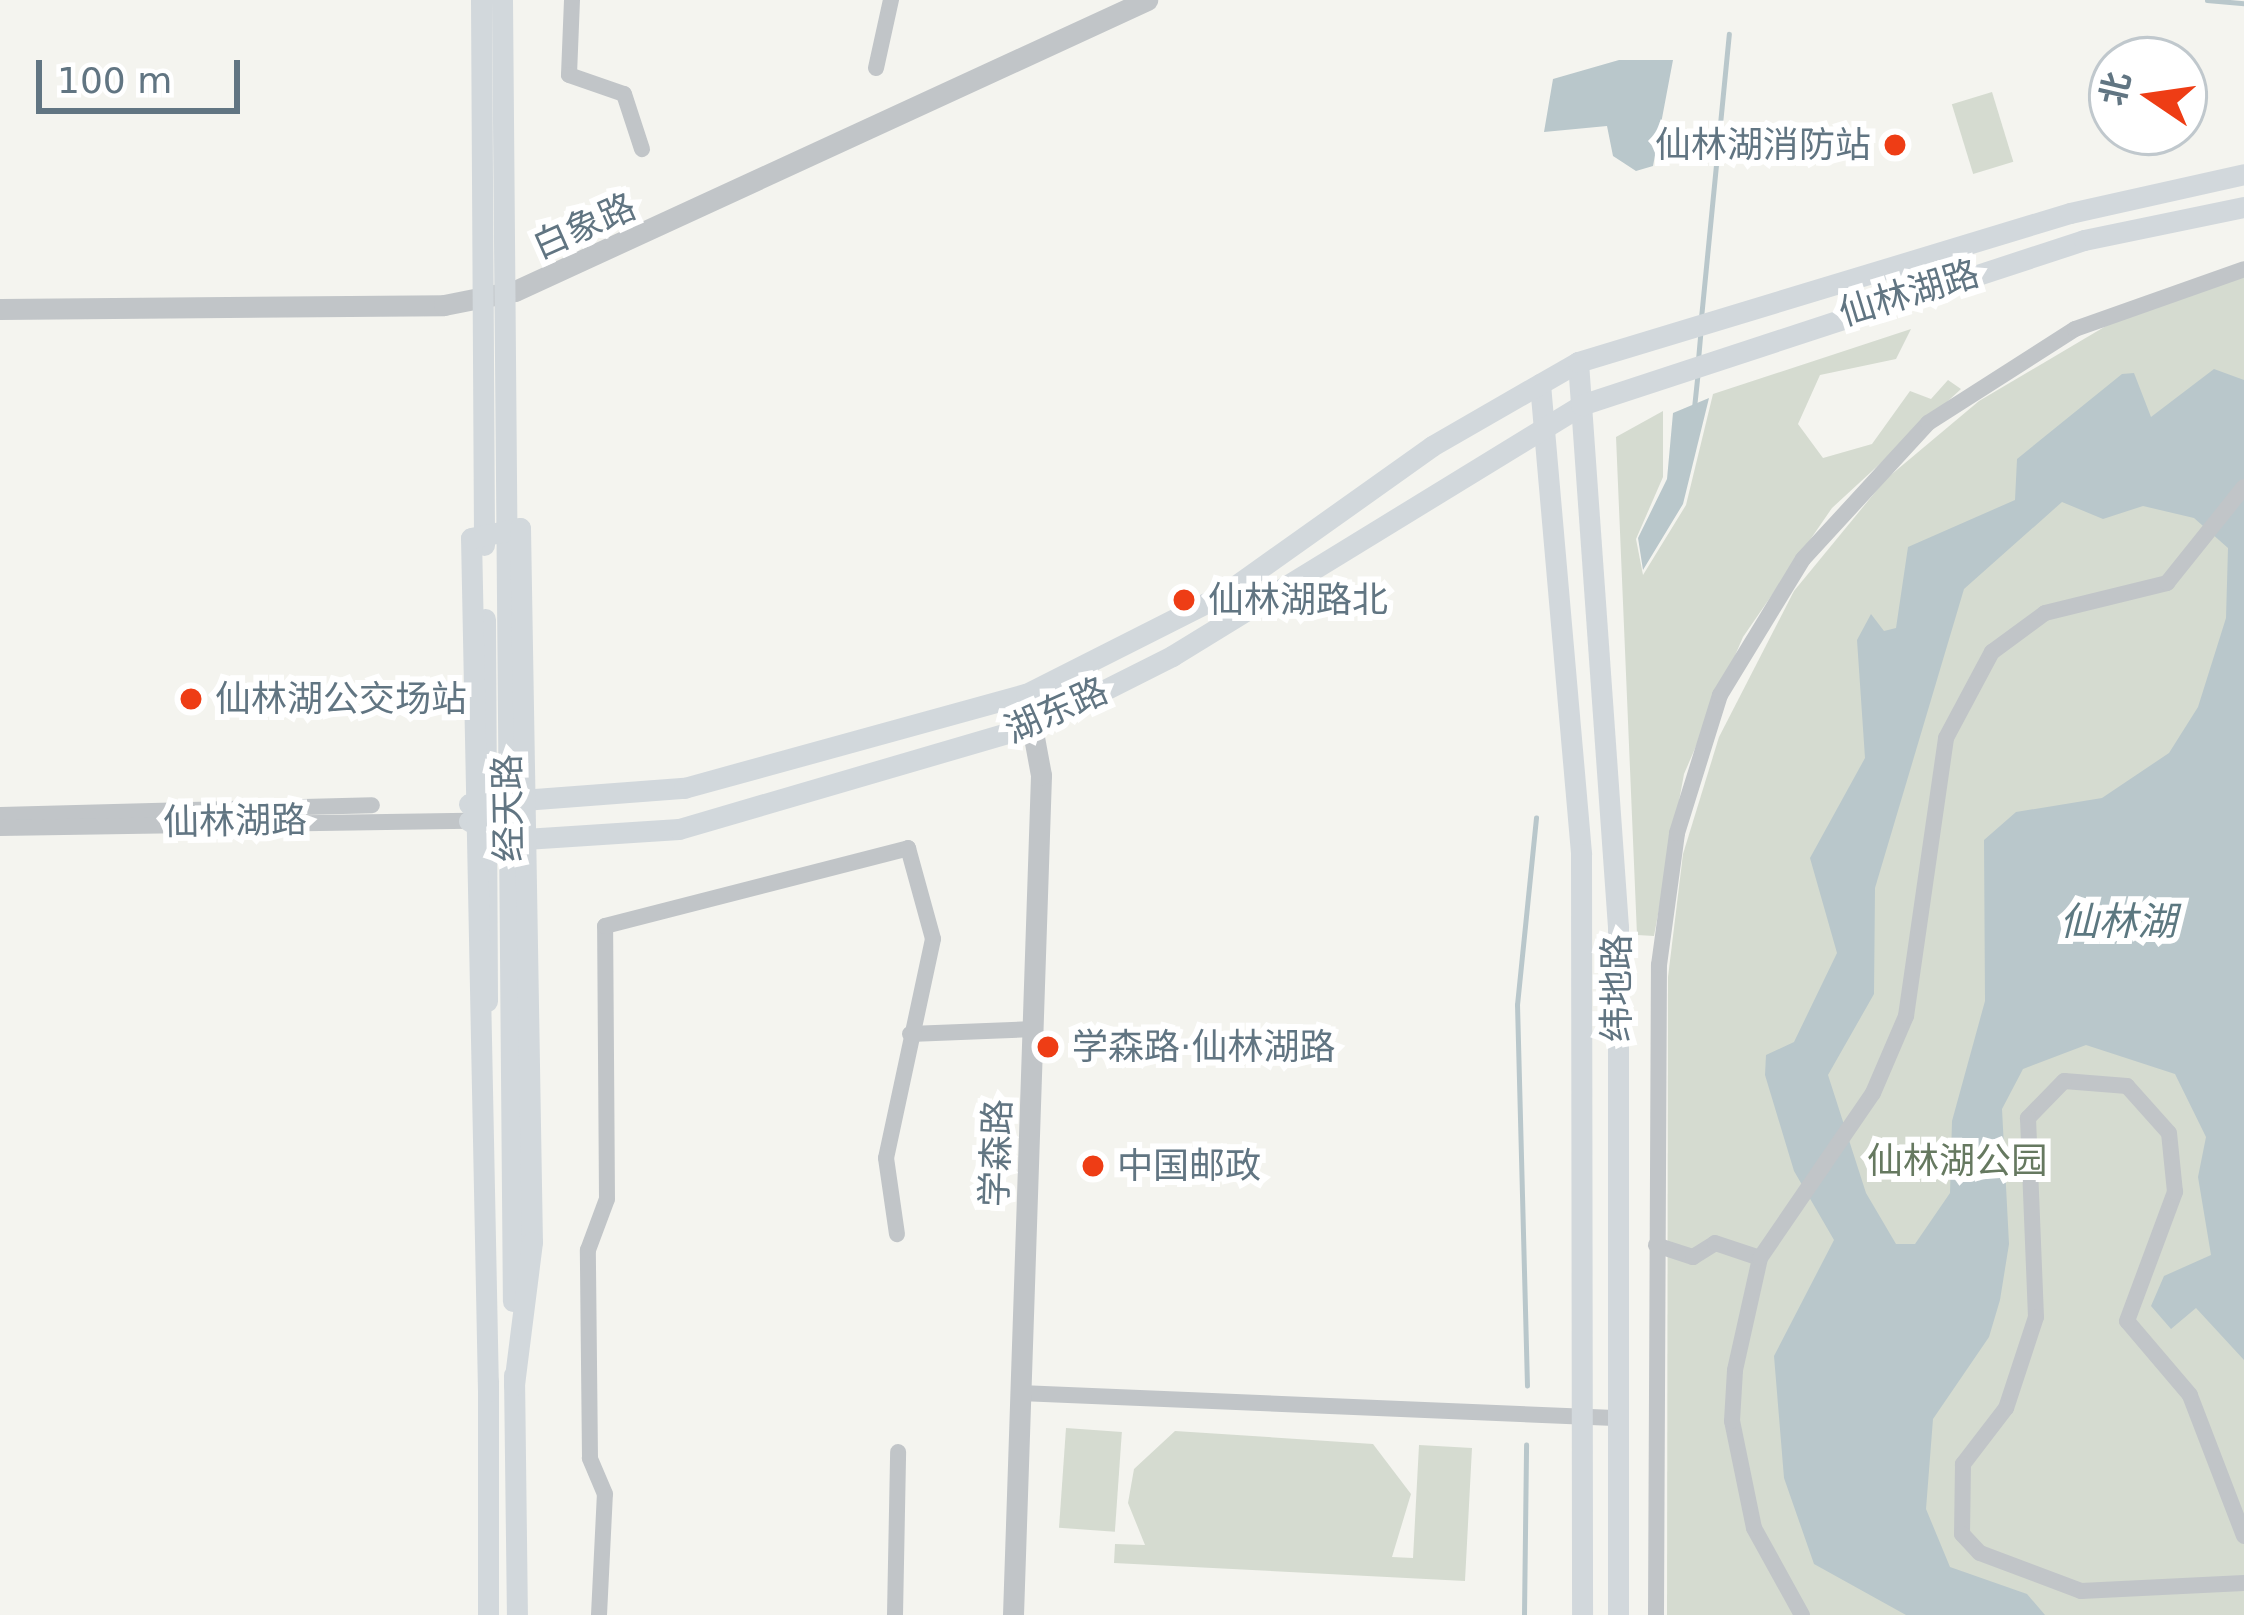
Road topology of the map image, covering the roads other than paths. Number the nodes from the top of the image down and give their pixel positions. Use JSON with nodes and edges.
{"nodes":[{"id":1,"x":481,"y":0,"type":"edge"},
{"id":2,"x":503,"y":0,"type":"edge"},
{"id":3,"x":572,"y":0,"type":"edge"},
{"id":4,"x":891,"y":0,"type":"edge"},
{"id":5,"x":1147,"y":0,"type":"edge"},
{"id":6,"x":876,"y":68,"type":"dead end"},
{"id":7,"x":642,"y":149,"type":"dead end"},
{"id":8,"x":2244,"y":174,"type":"edge"},
{"id":9,"x":491,"y":193,"type":"junction"},
{"id":10,"x":2244,"y":207,"type":"edge"},
{"id":11,"x":2244,"y":269,"type":"edge"},
{"id":12,"x":515,"y":291,"type":"junction"},
{"id":13,"x":470,"y":302,"type":"junction"},
{"id":14,"x":0,"y":309,"type":"edge"},
{"id":15,"x":1579,"y":362,"type":"junction"},
{"id":16,"x":1540,"y":384,"type":"junction"},
{"id":17,"x":1581,"y":405,"type":"junction"},
{"id":18,"x":1543,"y":424,"type":"junction"},
{"id":19,"x":2244,"y":487,"type":"edge"},
{"id":20,"x":495,"y":500,"type":"junction"},
{"id":21,"x":496,"y":533,"type":"junction"},
{"id":22,"x":1026,"y":694,"type":"junction"},
{"id":23,"x":1037,"y":724,"type":"junction"},
{"id":24,"x":524,"y":804,"type":"junction"},
{"id":25,"x":469,"y":813,"type":"junction"},
{"id":26,"x":0,"y":815,"type":"edge"},
{"id":27,"x":0,"y":828,"type":"edge"},
{"id":28,"x":525,"y":839,"type":"junction"},
{"id":29,"x":498,"y":958,"type":"junction"},
{"id":30,"x":1033,"y":1029,"type":"junction"},
{"id":31,"x":910,"y":1034,"type":"junction"},
{"id":32,"x":897,"y":1234,"type":"dead end"},
{"id":33,"x":1656,"y":1245,"type":"junction"},
{"id":34,"x":1760,"y":1258,"type":"junction"},
{"id":35,"x":514,"y":1385,"type":"junction"},
{"id":36,"x":488,"y":1390,"type":"junction"},
{"id":37,"x":1020,"y":1393,"type":"junction"},
{"id":38,"x":1581,"y":1418,"type":"junction"},
{"id":39,"x":1614,"y":1418,"type":"junction"},
{"id":40,"x":898,"y":1452,"type":"dead end"},
{"id":41,"x":2244,"y":1537,"type":"edge"},
{"id":42,"x":2244,"y":1582,"type":"edge"},
{"id":43,"x":2097,"y":1593,"type":"junction"},
{"id":44,"x":488,"y":1615,"type":"edge"},
{"id":45,"x":518,"y":1615,"type":"edge"},
{"id":46,"x":599,"y":1615,"type":"edge"},
{"id":47,"x":896,"y":1615,"type":"edge"},
{"id":48,"x":1013,"y":1615,"type":"edge"},
{"id":49,"x":1582,"y":1615,"type":"edge"},
{"id":50,"x":1618,"y":1615,"type":"edge"},
{"id":51,"x":1656,"y":1615,"type":"edge"},
{"id":52,"x":1802,"y":1615,"type":"edge"},
{"id":53,"x":2096,"y":1615,"type":"edge"}],
"edges":[{"from":1,"to":9,"type":"main road","name":"经天路"},
{"from":1,"to":13,"type":"main road"},
{"from":2,"to":9,"type":"main road","name":"经天路"},
{"from":2,"to":12,"type":"main road"},
{"from":3,"to":7,"type":"street"},
{"from":4,"to":6,"type":"street"},
{"from":5,"to":12,"type":"street","name":"白象路"},
{"from":8,"to":15,"type":"main road","name":"仙林湖路"},
{"from":9,"to":29,"type":"main road","name":"经天路"},
{"from":10,"to":17,"type":"main road","name":"仙林湖路"},
{"from":11,"to":33,"type":"street"},
{"from":12,"to":13,"type":"street","name":"白象路"},
{"from":12,"to":20,"type":"main road"},
{"from":13,"to":14,"type":"street","name":"白象路"},
{"from":13,"to":20,"type":"main road"},
{"from":15,"to":16,"type":"main road","name":"湖东路"},
{"from":15,"to":17,"type":"main road","name":"纬地路"},
{"from":16,"to":18,"type":"main road","name":"纬地路"},
{"from":16,"to":22,"type":"main road","name":"湖东路"},
{"from":17,"to":18,"type":"main road","name":"湖东路"},
{"from":17,"to":39,"type":"main road","name":"纬地路"},
{"from":18,"to":23,"type":"main road","name":"湖东路"},
{"from":18,"to":38,"type":"main road","name":"纬地路"},
{"from":19,"to":34,"type":"street"},
{"from":20,"to":21,"type":"main road"},
{"from":21,"to":24,"type":"main road"},
{"from":21,"to":25,"type":"main road"},
{"from":22,"to":23,"type":"street","name":"学森路"},
{"from":22,"to":24,"type":"main road","name":"湖东路"},
{"from":23,"to":28,"type":"main road","name":"湖东路"},
{"from":23,"to":30,"type":"street","name":"学森路"},
{"from":24,"to":25,"type":"main road","name":"湖东路"},
{"from":24,"to":28,"type":"main road"},
{"from":25,"to":26,"type":"street","name":"仙林湖路"},
{"from":25,"to":27,"type":"street","name":"仙林湖路"},
{"from":25,"to":28,"type":"main road","name":"湖东路"},
{"from":25,"to":36,"type":"main road"},
{"from":28,"to":35,"type":"main road"},
{"from":29,"to":35,"type":"main road","name":"经天路"},
{"from":29,"to":36,"type":"main road","name":"经天路"},
{"from":30,"to":31,"type":"street"},
{"from":30,"to":37,"type":"street","name":"学森路"},
{"from":31,"to":32,"type":"street"},
{"from":31,"to":46,"type":"street"},
{"from":33,"to":34,"type":"street"},
{"from":33,"to":51,"type":"street"},
{"from":34,"to":52,"type":"street"},
{"from":35,"to":45,"type":"main road","name":"经天路"},
{"from":36,"to":44,"type":"main road","name":"经天路"},
{"from":37,"to":38,"type":"street"},
{"from":37,"to":48,"type":"street","name":"学森路"},
{"from":38,"to":39,"type":"street"},
{"from":38,"to":49,"type":"main road","name":"纬地路"},
{"from":39,"to":50,"type":"main road","name":"纬地路"},
{"from":40,"to":47,"type":"street"},
{"from":41,"to":43,"type":"street"},
{"from":42,"to":43,"type":"street"},
{"from":43,"to":53,"type":"street"}]}
